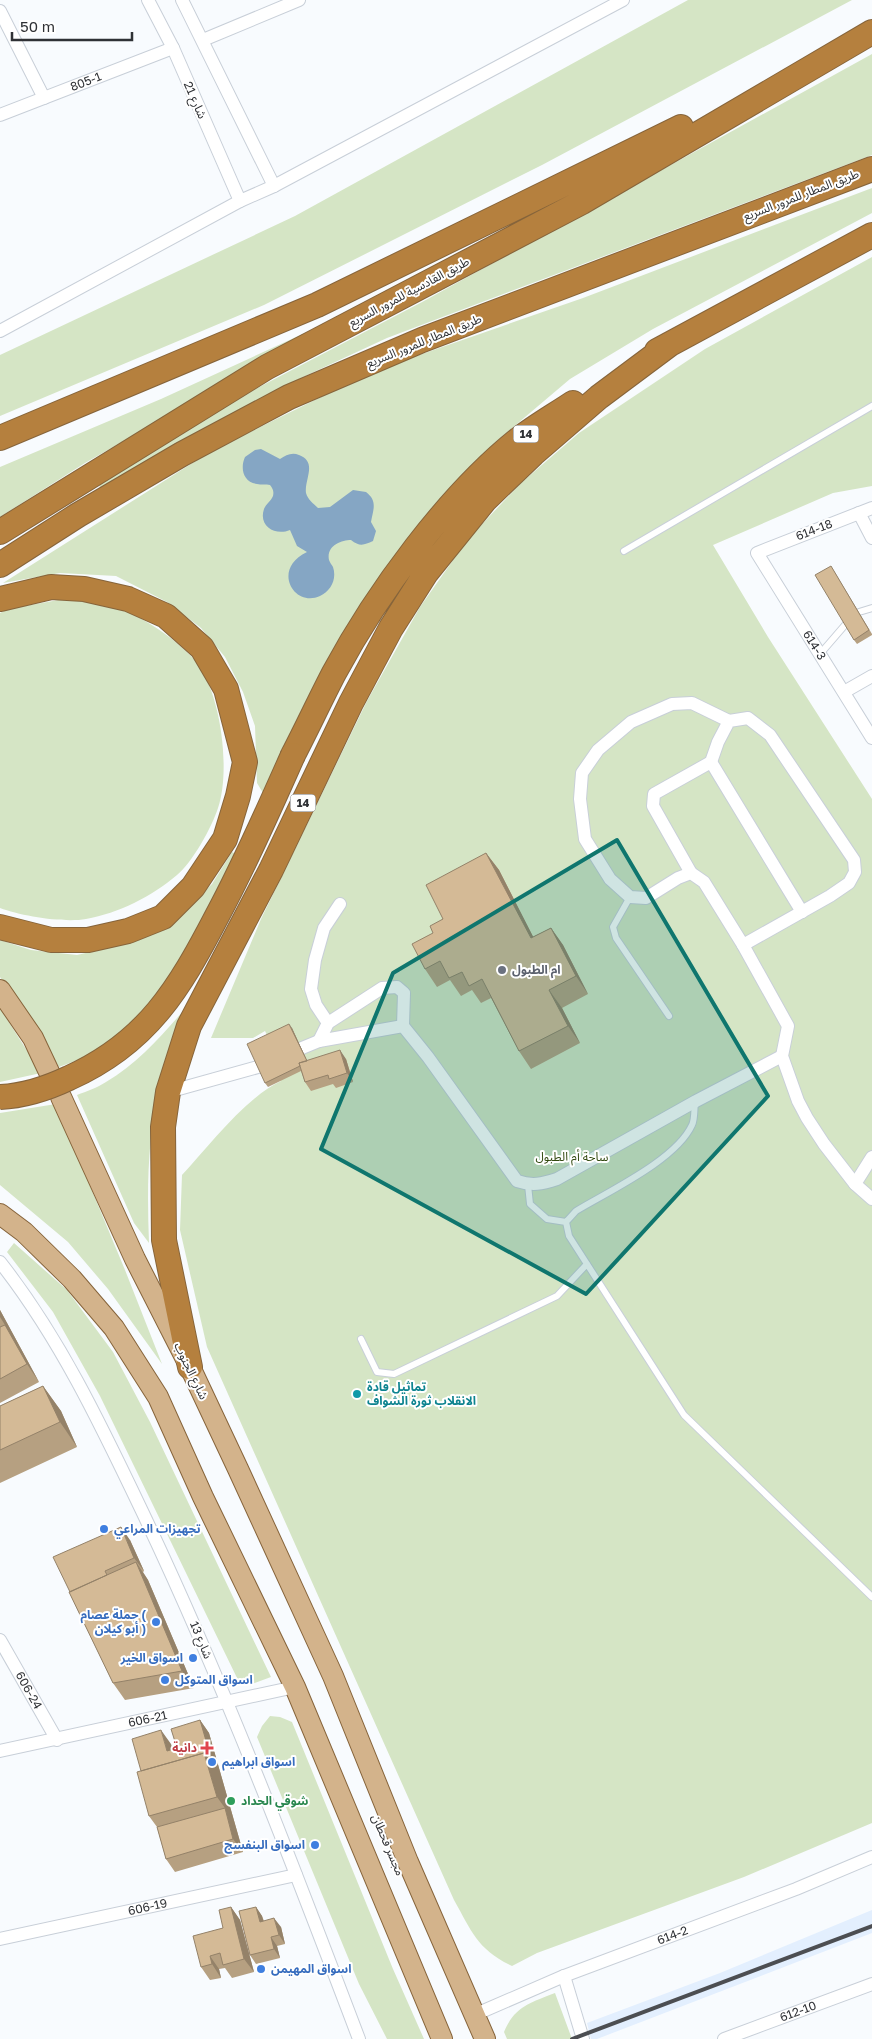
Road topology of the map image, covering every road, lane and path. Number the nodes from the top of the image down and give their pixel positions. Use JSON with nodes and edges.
{"nodes":[{"id":1,"x":148,"y":0,"type":"edge"},
{"id":2,"x":182,"y":0,"type":"edge"},
{"id":3,"x":299,"y":0,"type":"edge"},
{"id":4,"x":622,"y":0,"type":"edge"},
{"id":5,"x":0,"y":11,"type":"edge"},
{"id":6,"x":872,"y":32,"type":"edge"},
{"id":7,"x":203,"y":40,"type":"junction"},
{"id":8,"x":173,"y":48,"type":"junction"},
{"id":9,"x":823,"y":59,"type":"junction"},
{"id":10,"x":44,"y":98,"type":"junction"},
{"id":11,"x":0,"y":115,"type":"edge"},
{"id":12,"x":872,"y":169,"type":"edge"},
{"id":13,"x":274,"y":186,"type":"junction"},
{"id":14,"x":240,"y":201,"type":"junction"},
{"id":15,"x":872,"y":235,"type":"edge"},
{"id":16,"x":0,"y":331,"type":"edge"},
{"id":17,"x":670,"y":344,"type":"junction"},
{"id":18,"x":872,"y":406,"type":"edge"},
{"id":19,"x":0,"y":438,"type":"edge"},
{"id":20,"x":872,"y":508,"type":"edge"},
{"id":21,"x":859,"y":513,"type":"junction"},
{"id":22,"x":0,"y":532,"type":"edge"},
{"id":23,"x":872,"y":538,"type":"edge"},
{"id":24,"x":624,"y":551,"type":"dead end"},
{"id":25,"x":757,"y":553,"type":"joint"},
{"id":26,"x":0,"y":565,"type":"edge"},
{"id":27,"x":0,"y":599,"type":"edge"},
{"id":28,"x":872,"y":608,"type":"edge"},
{"id":29,"x":859,"y":612,"type":"edge"},
{"id":30,"x":845,"y":625,"type":"edge"},
{"id":31,"x":820,"y":654,"type":"junction"},
{"id":32,"x":872,"y":676,"type":"edge"},
{"id":33,"x":844,"y":692,"type":"junction"},
{"id":34,"x":729,"y":721,"type":"junction"},
{"id":35,"x":872,"y":738,"type":"edge"},
{"id":36,"x":711,"y":762,"type":"junction"},
{"id":37,"x":691,"y":873,"type":"junction"},
{"id":38,"x":630,"y":897,"type":"junction"},
{"id":39,"x":340,"y":904,"type":"dead end"},
{"id":40,"x":802,"y":912,"type":"junction"},
{"id":41,"x":0,"y":927,"type":"edge"},
{"id":42,"x":743,"y":945,"type":"junction"},
{"id":43,"x":0,"y":990,"type":"edge"},
{"id":44,"x":669,"y":1016,"type":"dead end"},
{"id":45,"x":328,"y":1023,"type":"junction"},
{"id":46,"x":402,"y":1026,"type":"junction"},
{"id":47,"x":319,"y":1041,"type":"junction"},
{"id":48,"x":302,"y":1048,"type":"edge"},
{"id":49,"x":782,"y":1056,"type":"junction"},
{"id":50,"x":258,"y":1067,"type":"edge"},
{"id":51,"x":50,"y":1074,"type":"dead end"},
{"id":52,"x":168,"y":1092,"type":"junction"},
{"id":53,"x":0,"y":1097,"type":"edge"},
{"id":54,"x":61,"y":1097,"type":"dead end"},
{"id":55,"x":696,"y":1101,"type":"junction"},
{"id":56,"x":872,"y":1157,"type":"edge"},
{"id":57,"x":855,"y":1184,"type":"junction"},
{"id":58,"x":528,"y":1185,"type":"junction"},
{"id":59,"x":872,"y":1199,"type":"edge"},
{"id":60,"x":0,"y":1214,"type":"edge"},
{"id":61,"x":566,"y":1222,"type":"junction"},
{"id":62,"x":0,"y":1262,"type":"edge"},
{"id":63,"x":587,"y":1264,"type":"junction"},
{"id":64,"x":361,"y":1339,"type":"dead end"},
{"id":65,"x":190,"y":1367,"type":"junction"},
{"id":66,"x":872,"y":1597,"type":"edge"},
{"id":67,"x":0,"y":1640,"type":"edge"},
{"id":68,"x":318,"y":1646,"type":"junction"},
{"id":69,"x":285,"y":1666,"type":"junction"},
{"id":70,"x":295,"y":1687,"type":"junction"},
{"id":71,"x":227,"y":1702,"type":"junction"},
{"id":72,"x":57,"y":1740,"type":"junction"},
{"id":73,"x":0,"y":1751,"type":"edge"},
{"id":74,"x":361,"y":1794,"type":"junction"},
{"id":75,"x":872,"y":1857,"type":"edge"},
{"id":76,"x":296,"y":1875,"type":"junction"},
{"id":77,"x":0,"y":1939,"type":"edge"},
{"id":78,"x":564,"y":1976,"type":"junction"},
{"id":79,"x":872,"y":1984,"type":"edge"},
{"id":80,"x":474,"y":2015,"type":"junction"},
{"id":81,"x":359,"y":2039,"type":"edge"},
{"id":82,"x":442,"y":2039,"type":"edge"},
{"id":83,"x":456,"y":2039,"type":"edge"},
{"id":84,"x":471,"y":2039,"type":"edge"},
{"id":85,"x":485,"y":2039,"type":"edge"},
{"id":86,"x":583,"y":2039,"type":"edge"},
{"id":87,"x":724,"y":2039,"type":"edge"}],
"edges":[{"from":1,"to":8,"type":"street","name":"شارع 21"},
{"from":2,"to":7,"type":"street"},
{"from":3,"to":7,"type":"street"},
{"from":4,"to":13,"type":"street"},
{"from":5,"to":10,"type":"street"},
{"from":6,"to":9,"type":"highway"},
{"from":7,"to":13,"type":"street"},
{"from":8,"to":10,"type":"street","name":"805-1"},
{"from":8,"to":14,"type":"street","name":"شارع 21"},
{"from":9,"to":19,"type":"highway"},
{"from":9,"to":22,"type":"highway","name":"طريق القادسية للمرور السريع"},
{"from":10,"to":11,"type":"street","name":"805-1"},
{"from":12,"to":26,"type":"highway","name":"طريق المطار للمرور السريع"},
{"from":13,"to":14,"type":"street"},
{"from":14,"to":16,"type":"street"},
{"from":15,"to":17,"type":"highway","number":"14"},
{"from":17,"to":52,"type":"highway","number":"14"},
{"from":17,"to":53,"type":"highway","number":"14","bridge":true},
{"from":18,"to":24,"type":"lane"},
{"from":20,"to":21,"type":"street","name":"614-18"},
{"from":21,"to":23,"type":"street"},
{"from":21,"to":25,"type":"street","name":"614-18"},
{"from":25,"to":31,"type":"street","name":"614-3"},
{"from":27,"to":41,"type":"highway"},
{"from":28,"to":29,"type":"lane"},
{"from":30,"to":31,"type":"lane"},
{"from":31,"to":33,"type":"street","name":"614-3"},
{"from":32,"to":33,"type":"street"},
{"from":33,"to":35,"type":"street","name":"614-3"},
{"from":34,"to":36,"type":"street"},
{"from":34,"to":38,"type":"street"},
{"from":34,"to":40,"type":"street"},
{"from":36,"to":37,"type":"street"},
{"from":36,"to":40,"type":"street"},
{"from":37,"to":38,"type":"street"},
{"from":37,"to":42,"type":"street"},
{"from":38,"to":44,"type":"lane"},
{"from":39,"to":45,"type":"street"},
{"from":40,"to":42,"type":"street"},
{"from":42,"to":49,"type":"street"},
{"from":43,"to":51,"type":"main road"},
{"from":45,"to":46,"type":"street"},
{"from":45,"to":47,"type":"street"},
{"from":46,"to":47,"type":"street"},
{"from":46,"to":58,"type":"street"},
{"from":47,"to":48,"type":"street"},
{"from":49,"to":55,"type":"street"},
{"from":49,"to":57,"type":"street"},
{"from":50,"to":52,"type":"street"},
{"from":52,"to":65,"type":"highway","number":"14"},
{"from":54,"to":65,"type":"main road","name":"شارع الجنوب"},
{"from":55,"to":58,"type":"street"},
{"from":55,"to":61,"type":"lane"},
{"from":56,"to":57,"type":"street"},
{"from":57,"to":59,"type":"street"},
{"from":58,"to":61,"type":"lane"},
{"from":60,"to":69,"type":"main road"},
{"from":61,"to":63,"type":"lane"},
{"from":62,"to":71,"type":"street","name":"شارع 13"},
{"from":63,"to":64,"type":"lane"},
{"from":63,"to":66,"type":"lane"},
{"from":65,"to":68,"type":"main road","name":"شارع الجنوب"},
{"from":67,"to":72,"type":"street","name":"606-24"},
{"from":68,"to":74,"type":"main road","name":"مجسر قحطان"},
{"from":68,"to":80,"type":"main road"},
{"from":69,"to":70,"type":"main road"},
{"from":69,"to":74,"type":"main road","name":"مجسر قحطان"},
{"from":70,"to":71,"type":"street","name":"606-21"},
{"from":70,"to":82,"type":"main road"},
{"from":71,"to":72,"type":"street","name":"606-21"},
{"from":71,"to":76,"type":"street","name":"شارع 13"},
{"from":72,"to":73,"type":"street","name":"606-21"},
{"from":74,"to":83,"type":"main road","name":"مجسر قحطان"},
{"from":74,"to":84,"type":"main road","name":"مجسر قحطان"},
{"from":75,"to":78,"type":"street","name":"614-2"},
{"from":76,"to":77,"type":"street","name":"606-19"},
{"from":76,"to":81,"type":"street","name":"شارع 13"},
{"from":78,"to":80,"type":"street","name":"614-2"},
{"from":78,"to":86,"type":"street"},
{"from":79,"to":87,"type":"street","name":"612-10"},
{"from":80,"to":85,"type":"main road"}]}
